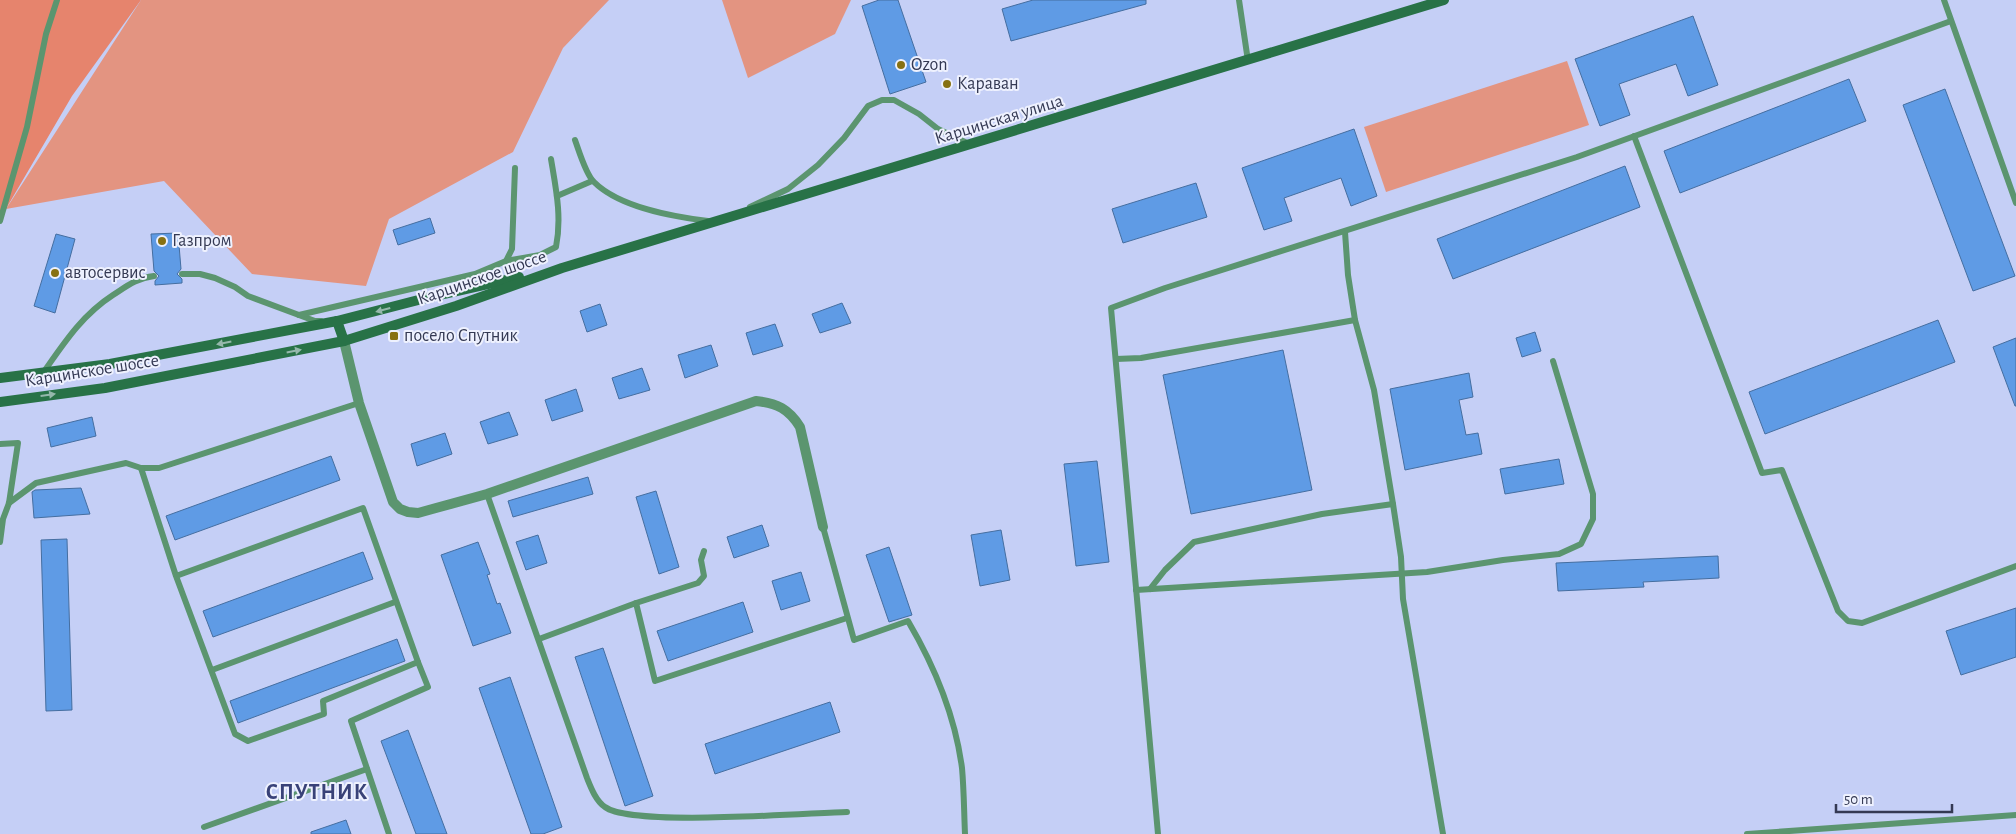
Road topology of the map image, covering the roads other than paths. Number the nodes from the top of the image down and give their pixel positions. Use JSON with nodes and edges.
{"nodes":[{"id":1,"x":57,"y":0,"type":"edge"},
{"id":2,"x":1239,"y":0,"type":"edge"},
{"id":3,"x":1444,"y":0,"type":"edge"},
{"id":4,"x":1944,"y":0,"type":"edge"},
{"id":5,"x":1951,"y":22,"type":"junction"},
{"id":6,"x":1248,"y":61,"type":"junction"},
{"id":7,"x":1634,"y":136,"type":"junction"},
{"id":8,"x":575,"y":140,"type":"dead end"},
{"id":9,"x":971,"y":145,"type":"junction"},
{"id":10,"x":551,"y":159,"type":"dead end"},
{"id":11,"x":515,"y":168,"type":"dead end"},
{"id":12,"x":592,"y":181,"type":"junction"},
{"id":13,"x":557,"y":196,"type":"junction"},
{"id":14,"x":2016,"y":203,"type":"edge"},
{"id":15,"x":0,"y":221,"type":"edge"},
{"id":16,"x":716,"y":222,"type":"junction"},
{"id":17,"x":1345,"y":232,"type":"junction"},
{"id":18,"x":506,"y":261,"type":"junction"},
{"id":19,"x":562,"y":268,"type":"junction"},
{"id":20,"x":182,"y":274,"type":"dead end"},
{"id":21,"x":154,"y":276,"type":"dead end"},
{"id":22,"x":299,"y":315,"type":"junction"},
{"id":23,"x":1355,"y":320,"type":"junction"},
{"id":24,"x":337,"y":321,"type":"junction"},
{"id":25,"x":344,"y":341,"type":"junction"},
{"id":26,"x":1116,"y":359,"type":"junction"},
{"id":27,"x":1553,"y":361,"type":"dead end"},
{"id":28,"x":42,"y":374,"type":"junction"},
{"id":29,"x":0,"y":378,"type":"edge"},
{"id":30,"x":0,"y":402,"type":"edge"},
{"id":31,"x":359,"y":403,"type":"junction"},
{"id":32,"x":0,"y":444,"type":"edge"},
{"id":33,"x":141,"y":468,"type":"junction"},
{"id":34,"x":487,"y":494,"type":"junction"},
{"id":35,"x":9,"y":503,"type":"junction"},
{"id":36,"x":1393,"y":504,"type":"junction"},
{"id":37,"x":823,"y":527,"type":"joint"},
{"id":38,"x":0,"y":542,"type":"edge"},
{"id":39,"x":704,"y":551,"type":"dead end"},
{"id":40,"x":2016,"y":566,"type":"edge"},
{"id":41,"x":1402,"y":574,"type":"junction"},
{"id":42,"x":176,"y":576,"type":"junction"},
{"id":43,"x":1150,"y":589,"type":"junction"},
{"id":44,"x":1136,"y":590,"type":"junction"},
{"id":45,"x":395,"y":602,"type":"junction"},
{"id":46,"x":636,"y":603,"type":"junction"},
{"id":47,"x":847,"y":618,"type":"junction"},
{"id":48,"x":539,"y":639,"type":"junction"},
{"id":49,"x":418,"y":662,"type":"junction"},
{"id":50,"x":212,"y":670,"type":"junction"},
{"id":51,"x":367,"y":769,"type":"junction"},
{"id":52,"x":847,"y":812,"type":"dead end"},
{"id":53,"x":2016,"y":815,"type":"edge"},
{"id":54,"x":204,"y":827,"type":"dead end"},
{"id":55,"x":389,"y":834,"type":"edge"},
{"id":56,"x":965,"y":834,"type":"edge"},
{"id":57,"x":1158,"y":834,"type":"edge"},
{"id":58,"x":1442,"y":834,"type":"edge"},
{"id":59,"x":1747,"y":834,"type":"edge"}],
"edges":[{"from":1,"to":15,"type":"lane"},
{"from":2,"to":6,"type":"lane"},
{"from":3,"to":6,"type":"main road","name":"Карцинская улица"},
{"from":4,"to":5,"type":"lane"},
{"from":5,"to":7,"type":"lane"},
{"from":5,"to":14,"type":"lane"},
{"from":6,"to":9,"type":"main road","name":"Карцинская улица"},
{"from":7,"to":17,"type":"lane"},
{"from":7,"to":40,"type":"lane"},
{"from":8,"to":12,"type":"lane"},
{"from":9,"to":16,"type":"main road","name":"Карцинская улица"},
{"from":9,"to":16,"type":"lane"},
{"from":10,"to":13,"type":"lane"},
{"from":11,"to":18,"type":"lane"},
{"from":12,"to":13,"type":"lane"},
{"from":12,"to":16,"type":"lane"},
{"from":13,"to":18,"type":"lane"},
{"from":16,"to":19,"type":"main road","name":"Карцинская улица"},
{"from":17,"to":23,"type":"lane"},
{"from":17,"to":26,"type":"lane"},
{"from":18,"to":22,"type":"lane"},
{"from":19,"to":24,"type":"main road","name":"Карцинское шоссе","one_way":true},
{"from":19,"to":25,"type":"main road","name":"Карцинское шоссе"},
{"from":20,"to":22,"type":"lane"},
{"from":21,"to":28,"type":"lane"},
{"from":22,"to":24,"type":"lane"},
{"from":23,"to":26,"type":"lane"},
{"from":23,"to":36,"type":"lane"},
{"from":24,"to":25,"type":"main road"},
{"from":24,"to":28,"type":"main road","name":"Карцинское шоссе","one_way":true},
{"from":30,"to":25,"type":"main road","name":"Карцинское шоссе","one_way":true},
{"from":25,"to":31,"type":"street"},
{"from":26,"to":44,"type":"lane"},
{"from":27,"to":41,"type":"lane"},
{"from":28,"to":29,"type":"main road","name":"Карцинское шоссе"},
{"from":31,"to":33,"type":"lane"},
{"from":31,"to":34,"type":"street"},
{"from":32,"to":35,"type":"lane"},
{"from":33,"to":35,"type":"lane"},
{"from":33,"to":42,"type":"lane"},
{"from":34,"to":37,"type":"street"},
{"from":34,"to":48,"type":"lane"},
{"from":35,"to":38,"type":"lane"},
{"from":36,"to":41,"type":"lane"},
{"from":36,"to":43,"type":"lane"},
{"from":37,"to":47,"type":"lane"},
{"from":39,"to":46,"type":"lane"},
{"from":41,"to":43,"type":"lane"},
{"from":41,"to":58,"type":"lane"},
{"from":42,"to":45,"type":"lane"},
{"from":42,"to":50,"type":"lane"},
{"from":43,"to":44,"type":"lane"},
{"from":44,"to":57,"type":"lane"},
{"from":45,"to":49,"type":"lane"},
{"from":45,"to":50,"type":"lane"},
{"from":46,"to":47,"type":"lane"},
{"from":46,"to":48,"type":"lane"},
{"from":47,"to":56,"type":"lane"},
{"from":48,"to":52,"type":"lane"},
{"from":49,"to":50,"type":"lane"},
{"from":49,"to":51,"type":"lane"},
{"from":51,"to":54,"type":"lane"},
{"from":51,"to":55,"type":"lane"},
{"from":53,"to":59,"type":"lane"}]}
